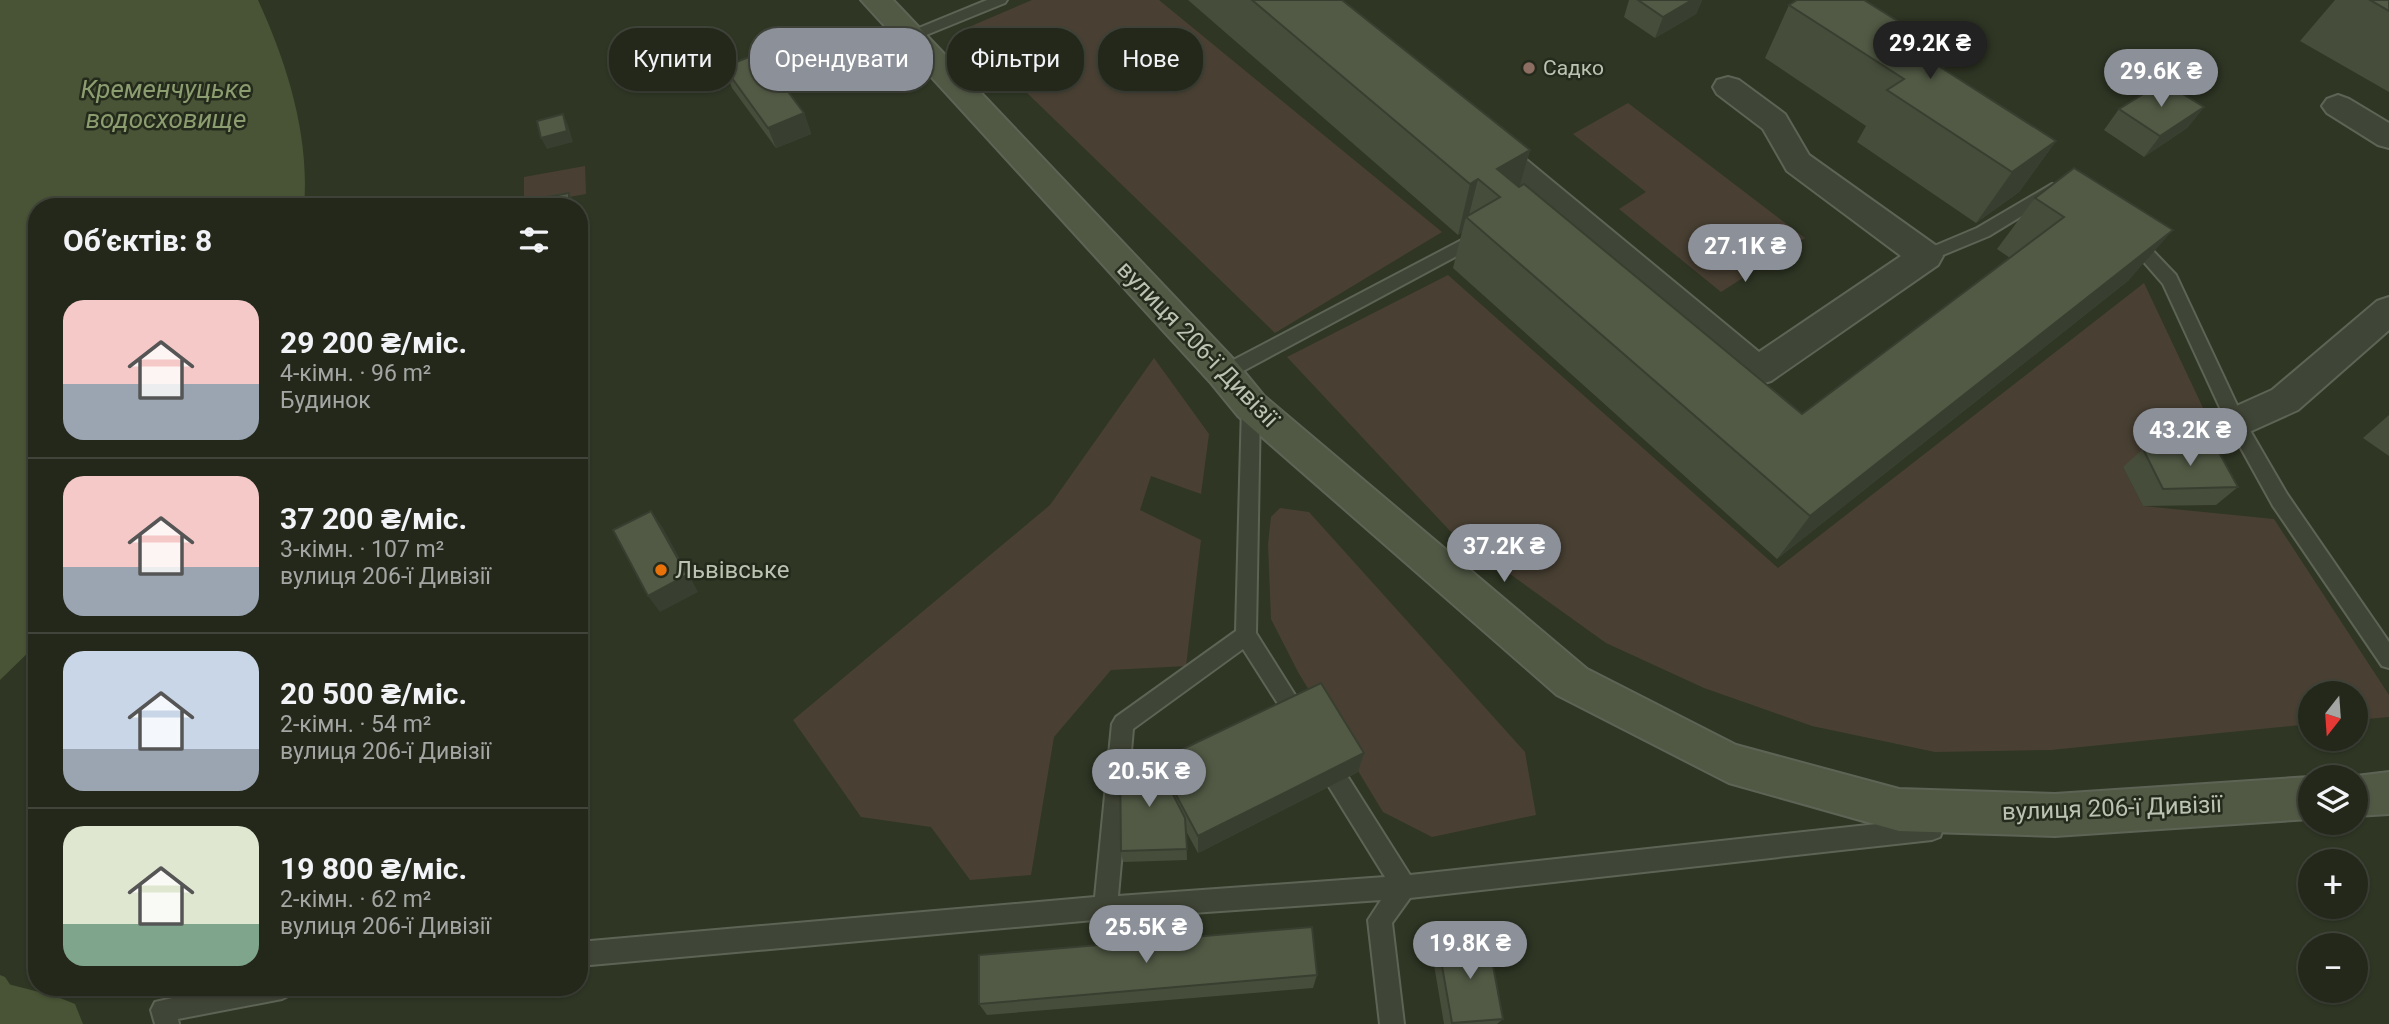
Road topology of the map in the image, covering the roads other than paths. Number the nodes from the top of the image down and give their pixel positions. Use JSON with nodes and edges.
{"nodes":[{"id":1,"x":876,"y":0,"type":"edge"},
{"id":2,"x":1000,"y":0,"type":"edge"},
{"id":3,"x":901,"y":28,"type":"edge"},
{"id":4,"x":931,"y":28,"type":"edge"},
{"id":5,"x":933,"y":63,"type":"edge"},
{"id":6,"x":1728,"y":87,"type":"dead end"},
{"id":7,"x":2338,"y":106,"type":"dead end"},
{"id":8,"x":1457,"y":120,"type":"edge"},
{"id":9,"x":2389,"y":136,"type":"edge"},
{"id":10,"x":2067,"y":193,"type":"edge"},
{"id":11,"x":2119,"y":225,"type":"edge"},
{"id":12,"x":1475,"y":239,"type":"edge"},
{"id":13,"x":1926,"y":256,"type":"junction"},
{"id":14,"x":2389,"y":310,"type":"edge"},
{"id":15,"x":1224,"y":373,"type":"junction"},
{"id":16,"x":1251,"y":406,"type":"junction"},
{"id":17,"x":2236,"y":423,"type":"junction"},
{"id":18,"x":1246,"y":635,"type":"junction"},
{"id":19,"x":2389,"y":659,"type":"edge"},
{"id":20,"x":2389,"y":793,"type":"edge"},
{"id":21,"x":2368,"y":794,"type":"edge"},
{"id":22,"x":2298,"y":799,"type":"edge"},
{"id":23,"x":2055,"y":815,"type":"junction"},
{"id":24,"x":1404,"y":887,"type":"junction"},
{"id":25,"x":1105,"y":908,"type":"junction"},
{"id":26,"x":588,"y":953,"type":"edge"},
{"id":27,"x":235,"y":996,"type":"edge"},
{"id":28,"x":167,"y":1024,"type":"edge"},
{"id":29,"x":1392,"y":1024,"type":"edge"}],
"edges":[{"from":1,"to":3,"type":"street","name":"вулиця 206-ї Дивізії"},
{"from":2,"to":4,"type":"lane"},
{"from":5,"to":15,"type":"street","name":"вулиця 206-ї Дивізії"},
{"from":6,"to":13,"type":"street"},
{"from":7,"to":9,"type":"street"},
{"from":8,"to":13,"type":"street"},
{"from":10,"to":13,"type":"lane"},
{"from":11,"to":17,"type":"lane"},
{"from":12,"to":15,"type":"lane"},
{"from":14,"to":17,"type":"street"},
{"from":15,"to":16,"type":"street","name":"вулиця 206-ї Дивізії"},
{"from":16,"to":18,"type":"lane"},
{"from":16,"to":23,"type":"street","name":"вулиця 206-ї Дивізії"},
{"from":17,"to":19,"type":"lane"},
{"from":18,"to":24,"type":"lane"},
{"from":18,"to":25,"type":"lane"},
{"from":20,"to":21,"type":"street"},
{"from":22,"to":23,"type":"street","name":"вулиця 206-ї Дивізії"},
{"from":23,"to":24,"type":"lane"},
{"from":24,"to":25,"type":"lane"},
{"from":24,"to":29,"type":"lane"},
{"from":25,"to":26,"type":"lane"},
{"from":27,"to":28,"type":"lane"}]}
